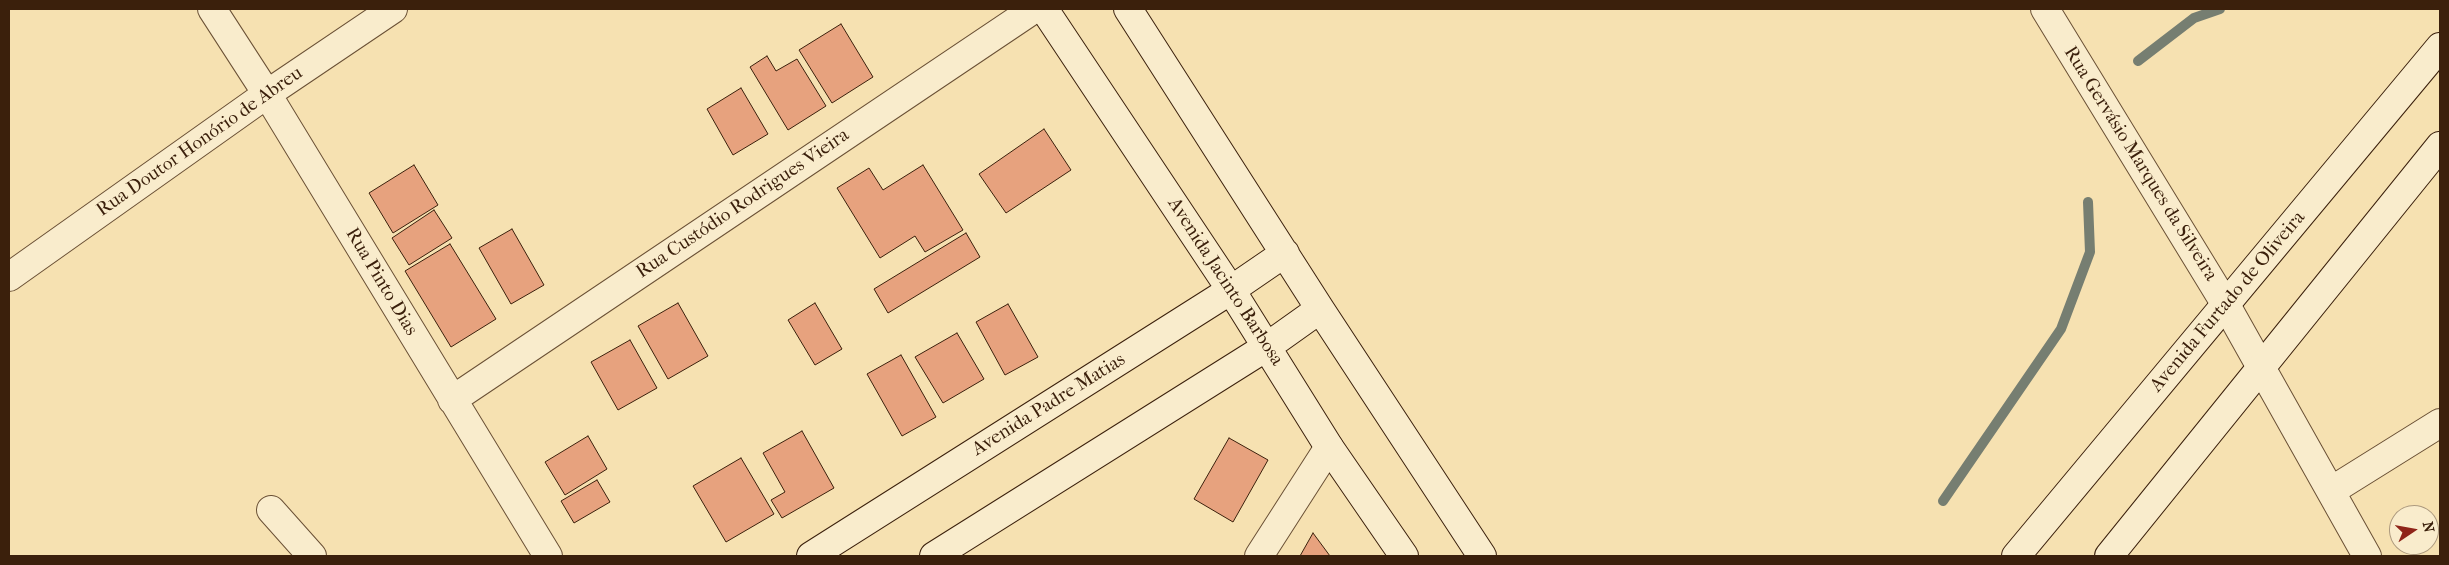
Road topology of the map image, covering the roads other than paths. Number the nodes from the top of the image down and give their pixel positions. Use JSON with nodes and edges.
{"nodes":[{"id":1,"x":212,"y":9,"type":"edge"},
{"id":2,"x":393,"y":9,"type":"edge"},
{"id":3,"x":1034,"y":9,"type":"edge"},
{"id":4,"x":1044,"y":9,"type":"edge"},
{"id":5,"x":1128,"y":9,"type":"edge"},
{"id":6,"x":2045,"y":9,"type":"edge"},
{"id":7,"x":2440,"y":47,"type":"edge"},
{"id":8,"x":267,"y":94,"type":"junction"},
{"id":9,"x":2440,"y":146,"type":"edge"},
{"id":10,"x":1285,"y":253,"type":"junction"},
{"id":11,"x":9,"y":277,"type":"edge"},
{"id":12,"x":1231,"y":290,"type":"junction"},
{"id":13,"x":2226,"y":305,"type":"junction"},
{"id":14,"x":1320,"y":309,"type":"junction"},
{"id":15,"x":1268,"y":346,"type":"junction"},
{"id":16,"x":2261,"y":366,"type":"junction"},
{"id":17,"x":452,"y":400,"type":"junction"},
{"id":18,"x":2440,"y":424,"type":"edge"},
{"id":19,"x":1329,"y":447,"type":"junction"},
{"id":20,"x":2331,"y":491,"type":"junction"},
{"id":21,"x":271,"y":510,"type":"dead end"},
{"id":22,"x":312,"y":556,"type":"edge"},
{"id":23,"x":548,"y":556,"type":"edge"},
{"id":24,"x":811,"y":556,"type":"edge"},
{"id":25,"x":934,"y":556,"type":"edge"},
{"id":26,"x":1259,"y":556,"type":"edge"},
{"id":27,"x":1404,"y":556,"type":"edge"},
{"id":28,"x":1482,"y":556,"type":"edge"},
{"id":29,"x":2016,"y":556,"type":"edge"},
{"id":30,"x":2109,"y":556,"type":"edge"},
{"id":31,"x":2366,"y":556,"type":"edge"}],
"edges":[{"from":1,"to":8,"type":"street","name":"Rua Pinto Dias"},
{"from":2,"to":8,"type":"street","name":"Rua Doutor Honório de Abreu"},
{"from":3,"to":17,"type":"street","name":"Rua Custódio Rodrigues Vieira"},
{"from":4,"to":12,"type":"street","name":"Avenida Jacinto Barbosa"},
{"from":5,"to":10,"type":"street"},
{"from":6,"to":13,"type":"street","name":"Rua Gervásio Marques da Silveira"},
{"from":7,"to":13,"type":"street","name":"Avenida Furtado de Oliveira"},
{"from":8,"to":11,"type":"street","name":"Rua Doutor Honório de Abreu"},
{"from":8,"to":17,"type":"street","name":"Rua Pinto Dias"},
{"from":9,"to":16,"type":"street"},
{"from":10,"to":12,"type":"street","name":"Avenida Padre Matias"},
{"from":10,"to":14,"type":"street"},
{"from":12,"to":15,"type":"street","name":"Avenida Jacinto Barbosa"},
{"from":12,"to":24,"type":"street","name":"Avenida Padre Matias"},
{"from":13,"to":16,"type":"street","name":"Rua Gervásio Marques da Silveira"},
{"from":13,"to":29,"type":"street","name":"Avenida Furtado de Oliveira"},
{"from":14,"to":15,"type":"street"},
{"from":14,"to":28,"type":"street"},
{"from":15,"to":19,"type":"street","name":"Avenida Jacinto Barbosa"},
{"from":15,"to":25,"type":"street"},
{"from":16,"to":20,"type":"street","name":"Rua Gervásio Marques da Silveira"},
{"from":16,"to":30,"type":"street"},
{"from":17,"to":23,"type":"street","name":"Rua Pinto Dias"},
{"from":18,"to":20,"type":"street"},
{"from":19,"to":26,"type":"street"},
{"from":19,"to":27,"type":"street","name":"Avenida Jacinto Barbosa"},
{"from":20,"to":31,"type":"street","name":"Rua Gervásio Marques da Silveira"},
{"from":21,"to":22,"type":"street"}]}
